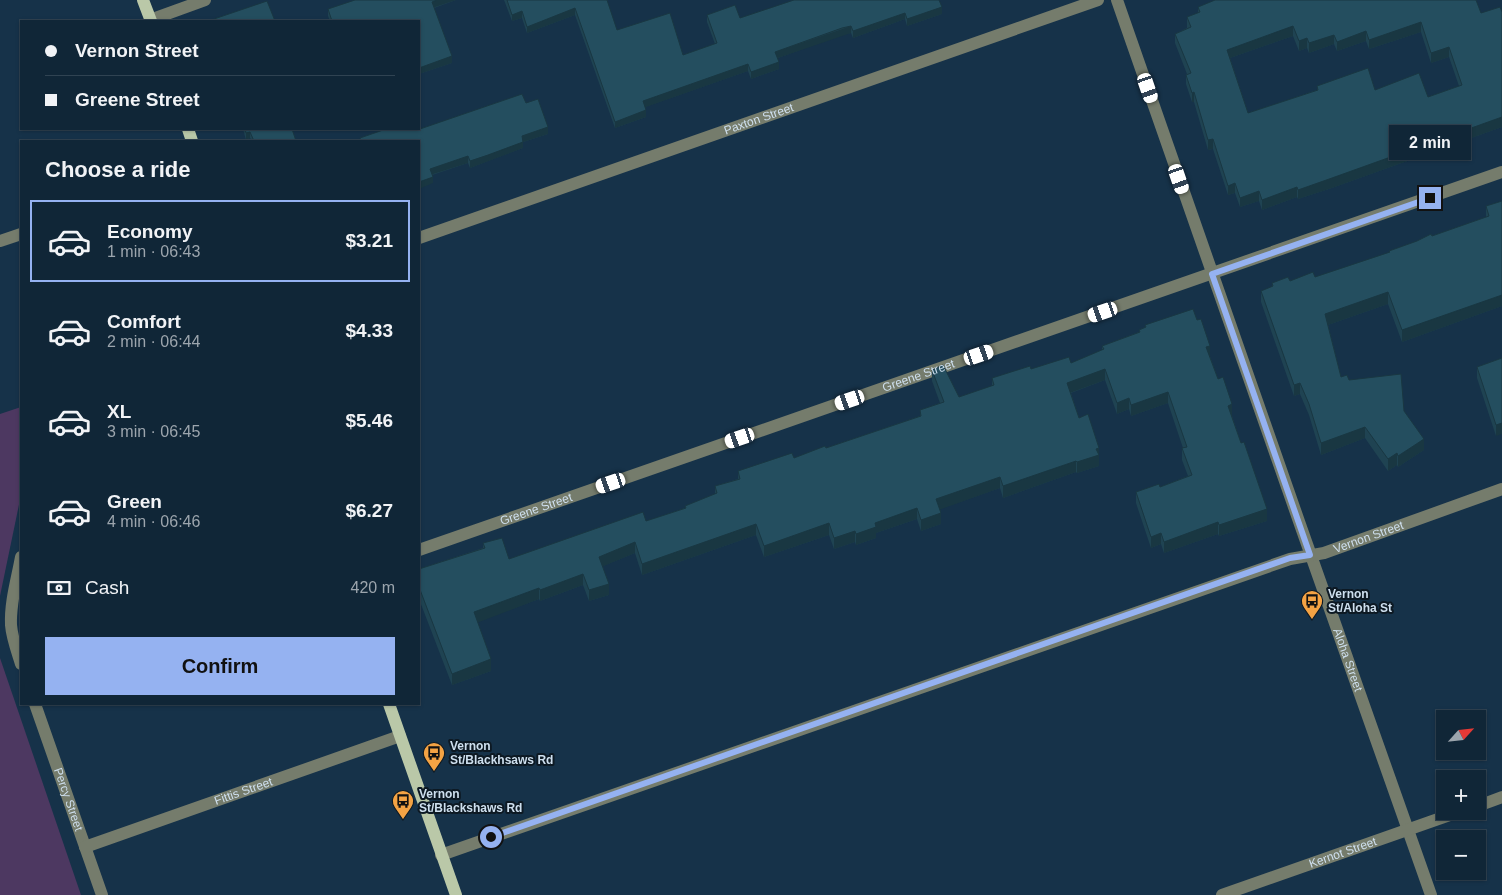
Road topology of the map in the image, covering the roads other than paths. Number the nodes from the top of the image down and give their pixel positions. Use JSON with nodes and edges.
{"nodes":[{"id":1,"x":143,"y":0,"type":"edge"},
{"id":2,"x":206,"y":0,"type":"edge"},
{"id":3,"x":1098,"y":0,"type":"edge"},
{"id":4,"x":1118,"y":0,"type":"edge"},
{"id":5,"x":150,"y":20,"type":"edge"},
{"id":6,"x":1502,"y":172,"type":"edge"},
{"id":7,"x":20,"y":234,"type":"edge"},
{"id":8,"x":420,"y":238,"type":"edge"},
{"id":9,"x":0,"y":241,"type":"edge"},
{"id":10,"x":1212,"y":274,"type":"junction"},
{"id":11,"x":1502,"y":489,"type":"edge"},
{"id":12,"x":420,"y":550,"type":"edge"},
{"id":13,"x":1310,"y":555,"type":"junction"},
{"id":14,"x":20,"y":562,"type":"edge"},
{"id":15,"x":20,"y":661,"type":"edge"},
{"id":16,"x":35,"y":705,"type":"edge"},
{"id":17,"x":389,"y":705,"type":"edge"},
{"id":18,"x":400,"y":736,"type":"junction"},
{"id":19,"x":1502,"y":797,"type":"edge"},
{"id":20,"x":1486,"y":803,"type":"edge"},
{"id":21,"x":1436,"y":820,"type":"edge"},
{"id":22,"x":1408,"y":830,"type":"junction"},
{"id":23,"x":85,"y":847,"type":"junction"},
{"id":24,"x":441,"y":854,"type":"junction"},
{"id":25,"x":102,"y":895,"type":"edge"},
{"id":26,"x":456,"y":895,"type":"edge"},
{"id":27,"x":1222,"y":895,"type":"edge"},
{"id":28,"x":1431,"y":895,"type":"edge"}],
"edges":[{"from":1,"to":5,"type":"main road"},
{"from":2,"to":5,"type":"street"},
{"from":3,"to":8,"type":"street","name":"Paxton Street"},
{"from":4,"to":10,"type":"street","name":"Aloha Street"},
{"from":6,"to":10,"type":"street","name":"Greene Street"},
{"from":7,"to":9,"type":"street"},
{"from":10,"to":12,"type":"street","name":"Greene Street"},
{"from":10,"to":13,"type":"street","name":"Aloha Street"},
{"from":11,"to":13,"type":"street","name":"Vernon Street"},
{"from":13,"to":22,"type":"street","name":"Aloha Street"},
{"from":13,"to":24,"type":"street","name":"Vernon Street"},
{"from":14,"to":15,"type":"street"},
{"from":16,"to":23,"type":"street","name":"Percy Street"},
{"from":17,"to":18,"type":"main road"},
{"from":18,"to":23,"type":"street","name":"Fittis Street"},
{"from":18,"to":24,"type":"main road"},
{"from":19,"to":20,"type":"street"},
{"from":21,"to":22,"type":"street","name":"Kernot Street"},
{"from":22,"to":27,"type":"street","name":"Kernot Street"},
{"from":22,"to":28,"type":"street","name":"Aloha Street"},
{"from":23,"to":25,"type":"street","name":"Percy Street"},
{"from":24,"to":26,"type":"main road"}]}
